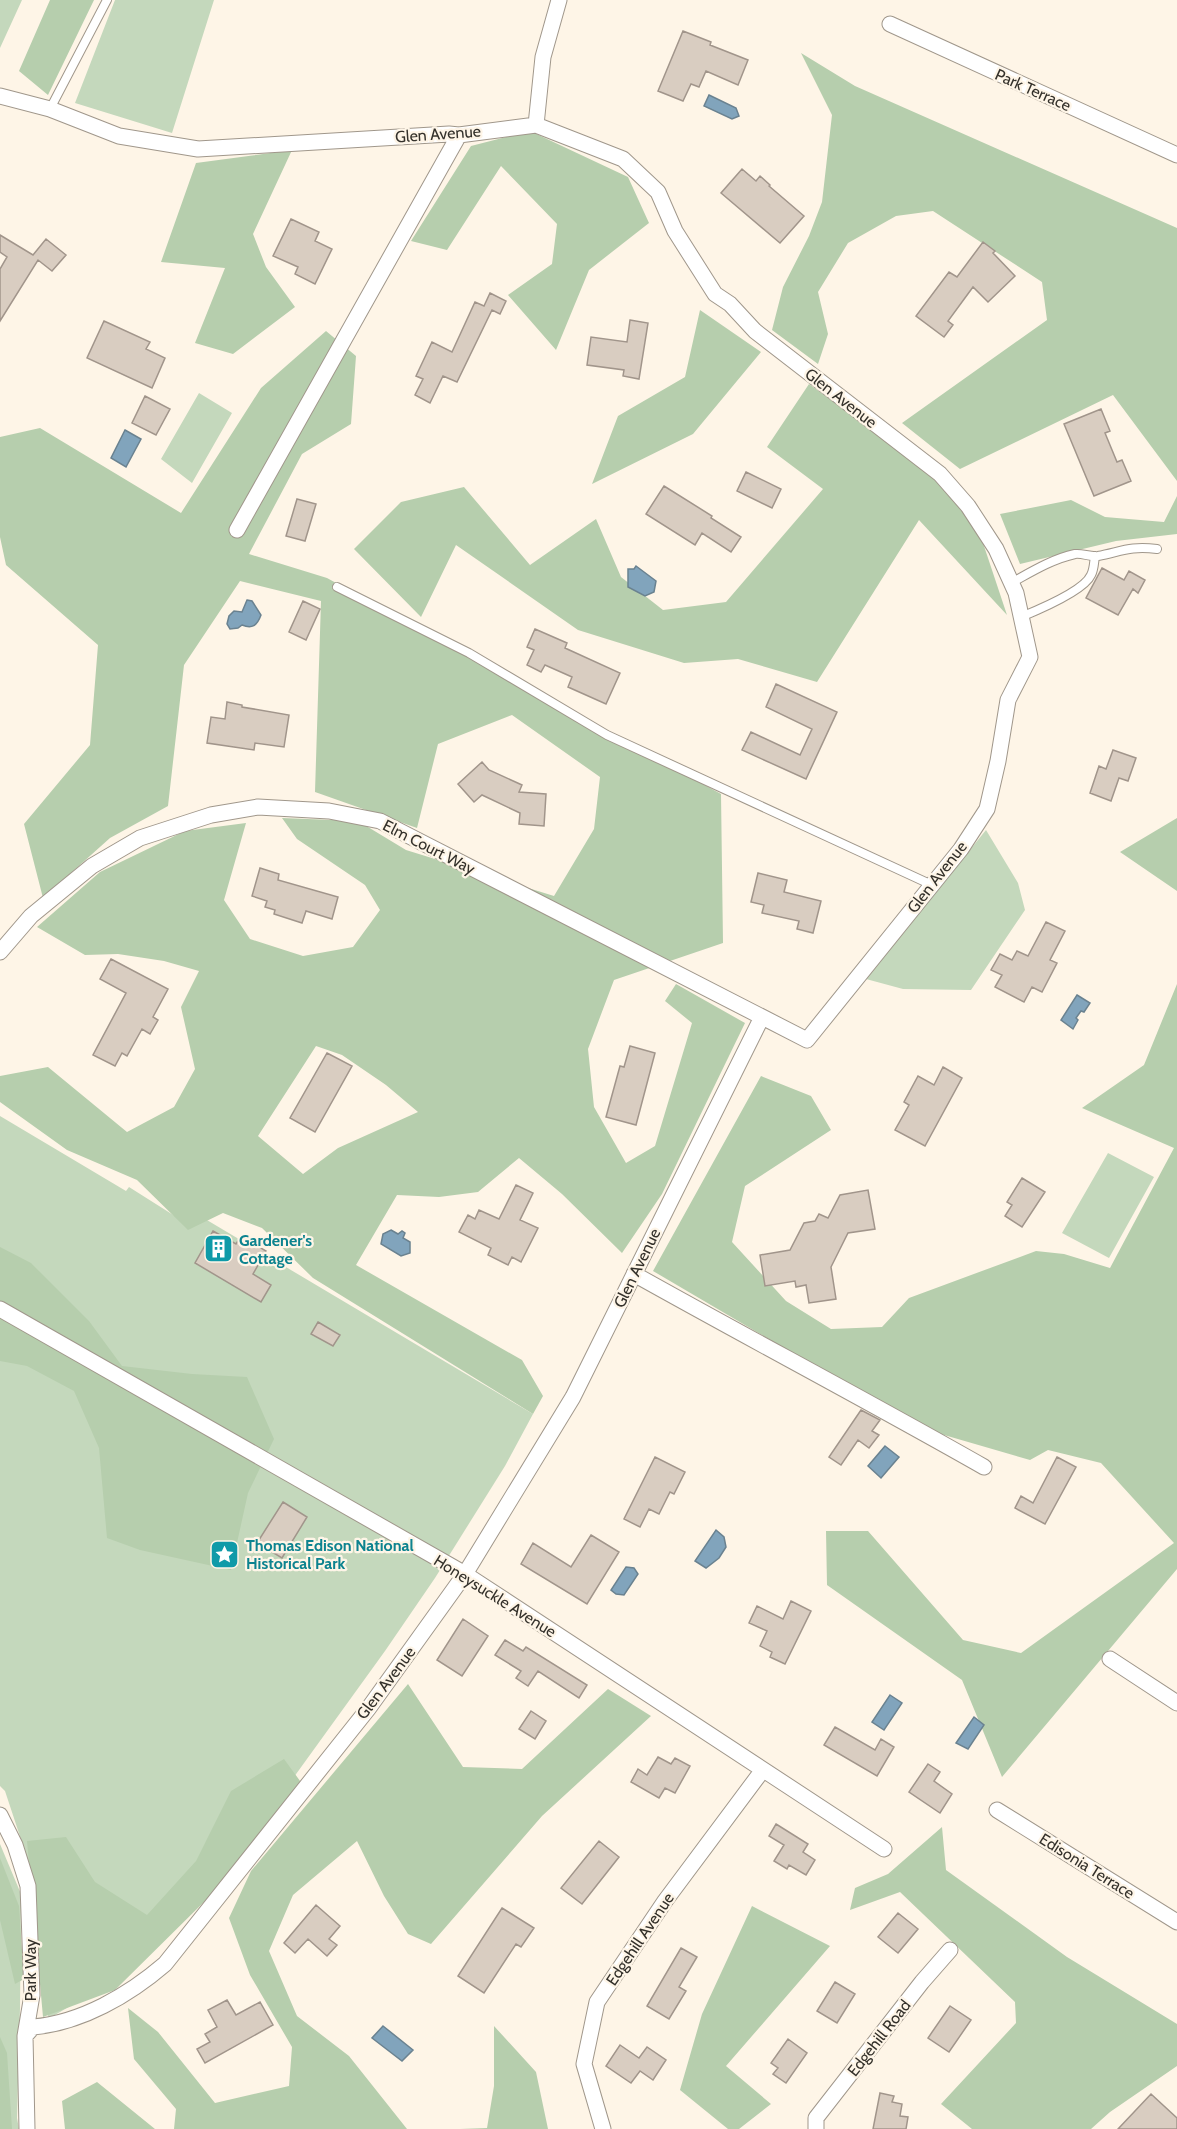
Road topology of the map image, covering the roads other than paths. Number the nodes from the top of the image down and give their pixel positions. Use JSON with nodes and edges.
{"nodes":[{"id":1,"x":107,"y":0,"type":"edge"},
{"id":2,"x":559,"y":0,"type":"edge"},
{"id":3,"x":890,"y":24,"type":"dead end"},
{"id":4,"x":0,"y":96,"type":"edge"},
{"id":5,"x":50,"y":109,"type":"junction"},
{"id":6,"x":536,"y":124,"type":"junction"},
{"id":7,"x":459,"y":135,"type":"junction"},
{"id":8,"x":1177,"y":155,"type":"edge"},
{"id":9,"x":237,"y":530,"type":"dead end"},
{"id":10,"x":1157,"y":549,"type":"dead end"},
{"id":11,"x":1095,"y":556,"type":"junction"},
{"id":12,"x":1011,"y":583,"type":"junction"},
{"id":13,"x":336,"y":587,"type":"dead end"},
{"id":14,"x":1021,"y":616,"type":"junction"},
{"id":15,"x":932,"y":885,"type":"junction"},
{"id":16,"x":0,"y":952,"type":"edge"},
{"id":17,"x":762,"y":1017,"type":"junction"},
{"id":18,"x":633,"y":1274,"type":"junction"},
{"id":19,"x":0,"y":1309,"type":"edge"},
{"id":20,"x":984,"y":1467,"type":"dead end"},
{"id":21,"x":465,"y":1574,"type":"junction"},
{"id":22,"x":1110,"y":1659,"type":"dead end"},
{"id":23,"x":1177,"y":1703,"type":"edge"},
{"id":24,"x":762,"y":1771,"type":"junction"},
{"id":25,"x":997,"y":1810,"type":"dead end"},
{"id":26,"x":0,"y":1815,"type":"edge"},
{"id":27,"x":884,"y":1849,"type":"dead end"},
{"id":28,"x":1177,"y":1923,"type":"edge"},
{"id":29,"x":950,"y":1950,"type":"dead end"},
{"id":30,"x":25,"y":2036,"type":"junction"},
{"id":31,"x":27,"y":2129,"type":"edge"},
{"id":32,"x":603,"y":2129,"type":"edge"},
{"id":33,"x":816,"y":2129,"type":"edge"}],
"edges":[{"from":1,"to":5,"type":"lane"},
{"from":2,"to":6,"type":"street"},
{"from":3,"to":8,"type":"street","name":"Park Terrace"},
{"from":4,"to":5,"type":"street","name":"Glen Avenue"},
{"from":5,"to":7,"type":"street","name":"Glen Avenue"},
{"from":6,"to":7,"type":"street","name":"Glen Avenue"},
{"from":6,"to":12,"type":"street","name":"Glen Avenue"},
{"from":7,"to":9,"type":"street"},
{"from":10,"to":11,"type":"lane"},
{"from":11,"to":12,"type":"lane"},
{"from":11,"to":14,"type":"lane"},
{"from":12,"to":14,"type":"street","name":"Glen Avenue"},
{"from":13,"to":15,"type":"lane"},
{"from":14,"to":15,"type":"street","name":"Glen Avenue"},
{"from":15,"to":17,"type":"street","name":"Glen Avenue"},
{"from":16,"to":17,"type":"street","name":"Elm Court Way"},
{"from":17,"to":18,"type":"street","name":"Glen Avenue"},
{"from":18,"to":20,"type":"street"},
{"from":18,"to":21,"type":"street","name":"Glen Avenue"},
{"from":19,"to":21,"type":"street","name":"Honeysuckle Avenue"},
{"from":21,"to":24,"type":"street","name":"Honeysuckle Avenue"},
{"from":21,"to":30,"type":"street","name":"Glen Avenue"},
{"from":22,"to":23,"type":"street"},
{"from":24,"to":27,"type":"street","name":"Honeysuckle Avenue"},
{"from":24,"to":32,"type":"street","name":"Edgehill Avenue"},
{"from":25,"to":28,"type":"street","name":"Edisonia Terrace"},
{"from":26,"to":30,"type":"street","name":"Park Way"},
{"from":29,"to":33,"type":"street","name":"Edgehill Road"},
{"from":30,"to":31,"type":"street","name":"Park Way"}]}
